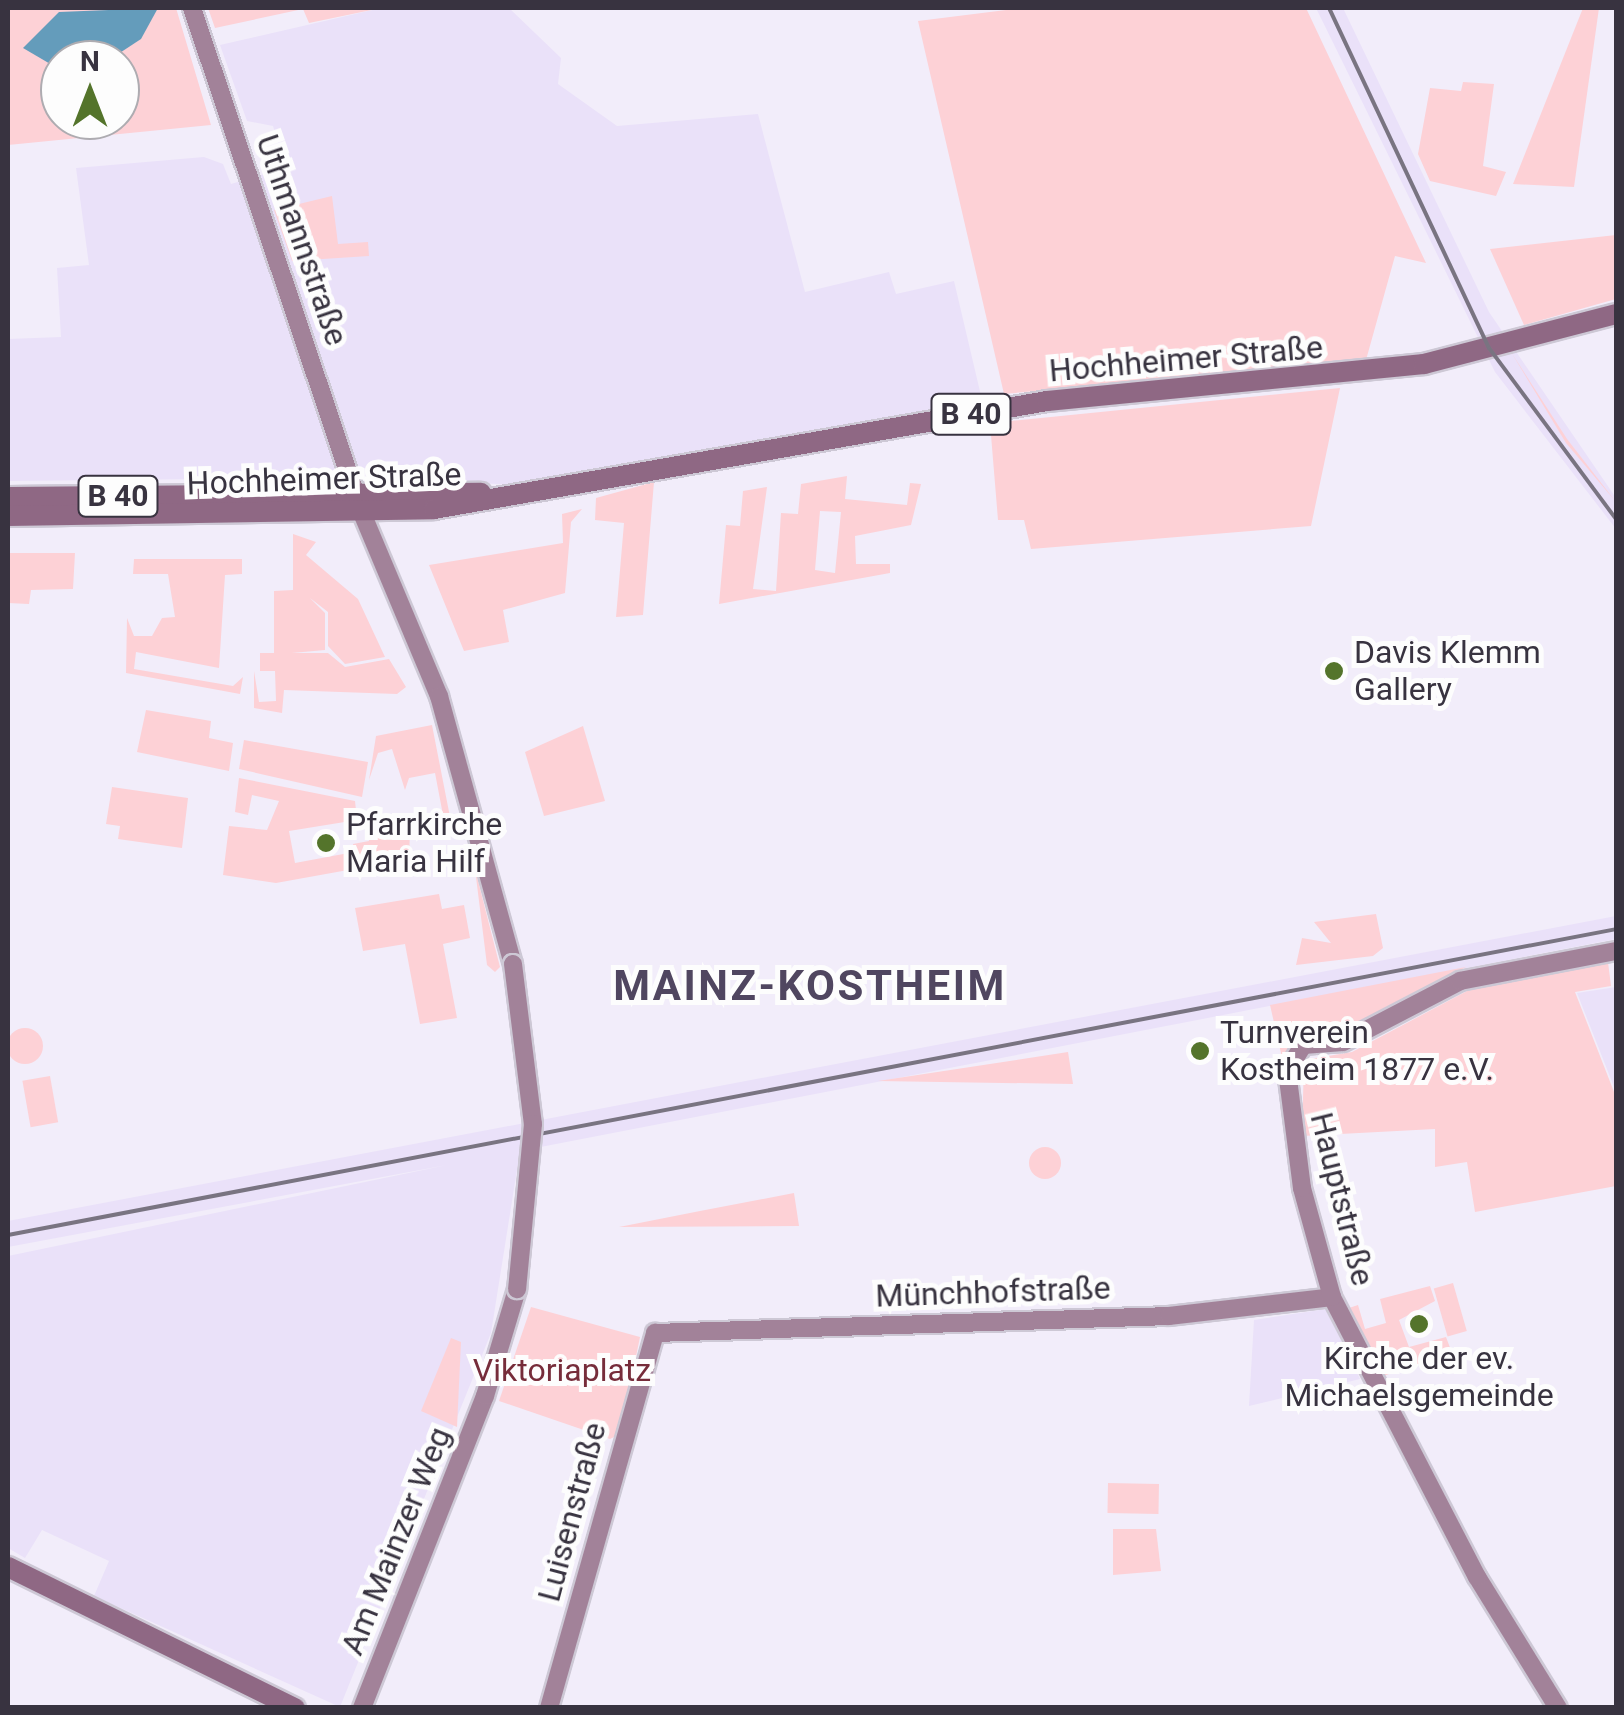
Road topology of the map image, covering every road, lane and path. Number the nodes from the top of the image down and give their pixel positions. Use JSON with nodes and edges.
{"nodes":[{"id":1,"x":192,"y":8,"type":"edge"},
{"id":2,"x":1616,"y":314,"type":"edge"},
{"id":3,"x":354,"y":492,"type":"junction"},
{"id":4,"x":523,"y":496,"type":"junction"},
{"id":5,"x":8,"y":497,"type":"edge"},
{"id":6,"x":362,"y":513,"type":"junction"},
{"id":7,"x":8,"y":516,"type":"edge"},
{"id":8,"x":1616,"y":952,"type":"edge"},
{"id":9,"x":513,"y":964,"type":"joint"},
{"id":10,"x":1332,"y":1297,"type":"junction"},
{"id":11,"x":654,"y":1333,"type":"joint"},
{"id":12,"x":8,"y":1568,"type":"edge"},
{"id":13,"x":8,"y":1580,"type":"edge"},
{"id":14,"x":46,"y":1591,"type":"junction"},
{"id":15,"x":295,"y":1708,"type":"edge"},
{"id":16,"x":362,"y":1708,"type":"edge"},
{"id":17,"x":549,"y":1708,"type":"edge"},
{"id":18,"x":1558,"y":1708,"type":"edge"}],
"edges":[{"from":1,"to":3,"type":"street","name":"Uthmannstraße"},
{"from":2,"to":4,"type":"main road","name":"Hochheimer Straße","number":"B 40"},
{"from":3,"to":4,"type":"main road","name":"Hochheimer Straße","number":"B 40"},
{"from":3,"to":5,"type":"main road","name":"Hochheimer Straße","number":"B 40"},
{"from":3,"to":6,"type":"street","name":"Uthmannstraße"},
{"from":4,"to":6,"type":"main road","name":"Hochheimer Straße","number":"B 40"},
{"from":6,"to":7,"type":"main road","name":"Hochheimer Straße","number":"B 40"},
{"from":6,"to":9,"type":"street","name":"Uthmannstraße"},
{"from":8,"to":10,"type":"street","name":"Hauptstraße"},
{"from":9,"to":16,"type":"street","name":"Am Mainzer Weg","bridge":true},
{"from":10,"to":11,"type":"street","name":"Münchhofstraße"},
{"from":10,"to":18,"type":"street","name":"Hauptstraße"},
{"from":11,"to":17,"type":"street","name":"Luisenstraße"},
{"from":12,"to":14,"type":"main road"},
{"from":13,"to":14,"type":"main road"},
{"from":14,"to":15,"type":"main road"}]}
